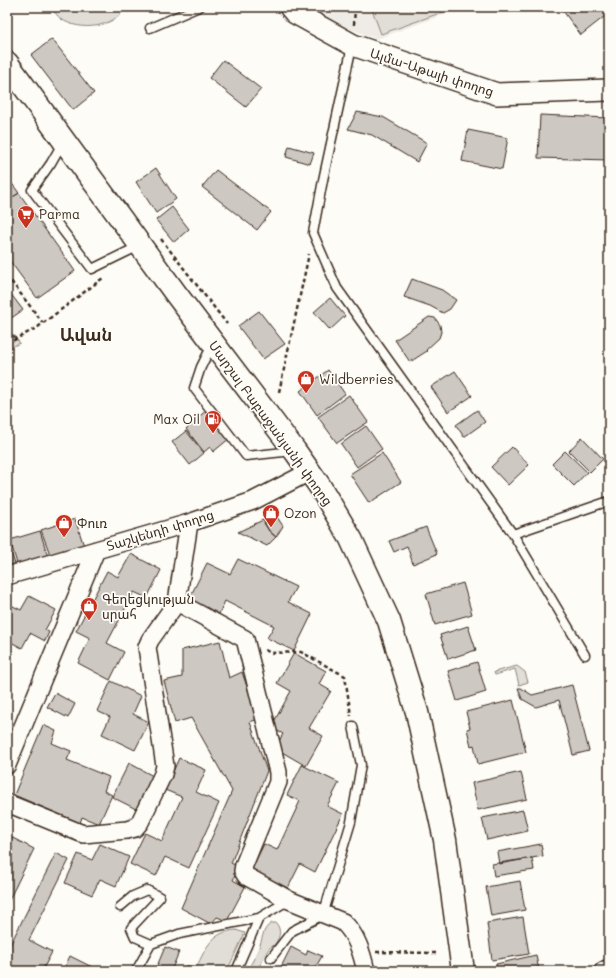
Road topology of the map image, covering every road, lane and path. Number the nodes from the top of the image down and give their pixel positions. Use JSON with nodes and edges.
{"nodes":[{"id":1,"x":199,"y":7,"type":"edge"},
{"id":2,"x":290,"y":7,"type":"edge"},
{"id":3,"x":150,"y":28,"type":"dead end"},
{"id":4,"x":352,"y":45,"type":"junction"},
{"id":5,"x":7,"y":63,"type":"edge"},
{"id":6,"x":609,"y":90,"type":"edge"},
{"id":7,"x":64,"y":140,"type":"junction"},
{"id":8,"x":313,"y":233,"type":"junction"},
{"id":9,"x":149,"y":240,"type":"junction"},
{"id":10,"x":7,"y":276,"type":"edge"},
{"id":11,"x":106,"y":276,"type":"dead end"},
{"id":12,"x":43,"y":323,"type":"junction"},
{"id":13,"x":227,"y":324,"type":"dead end"},
{"id":14,"x":7,"y":331,"type":"edge"},
{"id":15,"x":17,"y":339,"type":"junction"},
{"id":16,"x":213,"y":342,"type":"junction"},
{"id":17,"x":7,"y":344,"type":"edge"},
{"id":18,"x":279,"y":392,"type":"dead end"},
{"id":19,"x":295,"y":451,"type":"junction"},
{"id":20,"x":309,"y":472,"type":"junction"},
{"id":21,"x":609,"y":501,"type":"edge"},
{"id":22,"x":190,"y":523,"type":"junction"},
{"id":23,"x":513,"y":534,"type":"junction"},
{"id":24,"x":96,"y":550,"type":"junction"},
{"id":25,"x":7,"y":576,"type":"edge"},
{"id":26,"x":177,"y":602,"type":"junction"},
{"id":27,"x":245,"y":639,"type":"junction"},
{"id":28,"x":585,"y":655,"type":"dead end"},
{"id":29,"x":352,"y":726,"type":"joint"},
{"id":30,"x":7,"y":765,"type":"edge"},
{"id":31,"x":7,"y":803,"type":"edge"},
{"id":32,"x":289,"y":900,"type":"junction"},
{"id":33,"x":120,"y":907,"type":"dead end"},
{"id":34,"x":322,"y":915,"type":"junction"},
{"id":35,"x":259,"y":918,"type":"junction"},
{"id":36,"x":151,"y":944,"type":"junction"},
{"id":37,"x":362,"y":952,"type":"junction"},
{"id":38,"x":436,"y":953,"type":"dead end"},
{"id":39,"x":271,"y":958,"type":"dead end"},
{"id":40,"x":609,"y":968,"type":"edge"},
{"id":41,"x":136,"y":971,"type":"edge"},
{"id":42,"x":236,"y":971,"type":"edge"},
{"id":43,"x":366,"y":971,"type":"edge"},
{"id":44,"x":463,"y":971,"type":"edge"},
{"id":45,"x":603,"y":971,"type":"edge"}],
"edges":[{"from":1,"to":3,"type":"lane"},
{"from":2,"to":4,"type":"street","name":"Ալմա-Աթայի փողոց"},
{"from":4,"to":6,"type":"street","name":"Ալմա-Աթայի փողոց"},
{"from":4,"to":8,"type":"lane"},
{"from":5,"to":7,"type":"main road","name":"Մարշալ Բաբաջանյանի փողոց"},
{"from":7,"to":9,"type":"main road","name":"Մարշալ Բաբաջանյանի փողոց"},
{"from":7,"to":9,"type":"lane"},
{"from":8,"to":18,"type":"path"},
{"from":8,"to":23,"type":"lane"},
{"from":9,"to":13,"type":"path"},
{"from":9,"to":16,"type":"main road","name":"Մարշալ Բաբաջանյանի փողոց"},
{"from":10,"to":12,"type":"path"},
{"from":11,"to":12,"type":"path"},
{"from":12,"to":15,"type":"path"},
{"from":14,"to":15,"type":"path"},
{"from":15,"to":17,"type":"path"},
{"from":16,"to":19,"type":"main road","name":"Մարշալ Բաբաջանյանի փողոց"},
{"from":16,"to":19,"type":"lane"},
{"from":19,"to":20,"type":"main road","name":"Մարշալ Բաբաջանյանի փողոց"},
{"from":20,"to":22,"type":"street","name":"Տաշկենդի փողոց"},
{"from":20,"to":44,"type":"main road","name":"Մարշալ Բաբաջանյանի փողոց"},
{"from":21,"to":23,"type":"lane"},
{"from":22,"to":24,"type":"street","name":"Տաշկենդի փողոց"},
{"from":22,"to":26,"type":"street"},
{"from":23,"to":28,"type":"lane"},
{"from":24,"to":25,"type":"street","name":"Տաշկենդի փողոց"},
{"from":24,"to":30,"type":"street"},
{"from":26,"to":27,"type":"street"},
{"from":26,"to":31,"type":"street"},
{"from":27,"to":29,"type":"path"},
{"from":27,"to":32,"type":"street"},
{"from":29,"to":34,"type":"lane"},
{"from":32,"to":34,"type":"street"},
{"from":32,"to":35,"type":"lane"},
{"from":33,"to":36,"type":"lane"},
{"from":34,"to":37,"type":"street"},
{"from":34,"to":39,"type":"lane"},
{"from":35,"to":36,"type":"lane"},
{"from":35,"to":42,"type":"lane"},
{"from":36,"to":41,"type":"lane"},
{"from":37,"to":38,"type":"path"},
{"from":37,"to":43,"type":"street"},
{"from":40,"to":45,"type":"street"}]}
